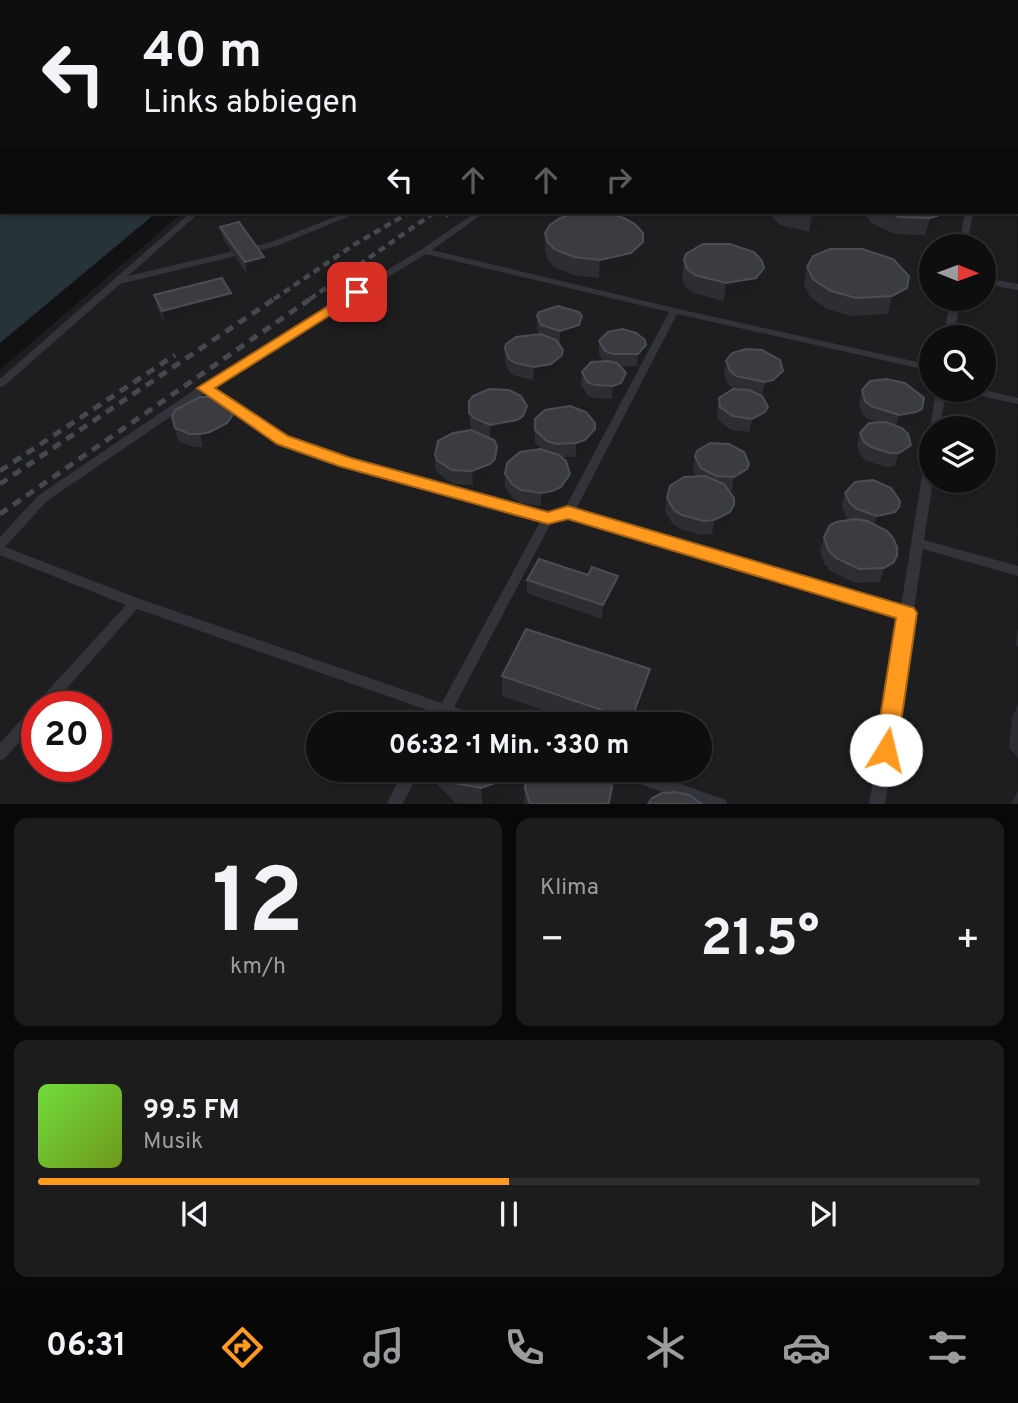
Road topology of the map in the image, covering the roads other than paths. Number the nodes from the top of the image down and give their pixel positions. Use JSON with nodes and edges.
{"nodes":[{"id":1,"x":194,"y":214,"type":"edge"},
{"id":2,"x":350,"y":214,"type":"edge"},
{"id":3,"x":478,"y":214,"type":"edge"},
{"id":4,"x":969,"y":214,"type":"edge"},
{"id":5,"x":965,"y":234,"type":"edge"},
{"id":6,"x":425,"y":251,"type":"junction"},
{"id":7,"x":118,"y":281,"type":"junction"},
{"id":8,"x":996,"y":283,"type":"edge"},
{"id":9,"x":1018,"y":287,"type":"edge"},
{"id":10,"x":674,"y":311,"type":"junction"},
{"id":11,"x":919,"y":365,"type":"edge"},
{"id":12,"x":0,"y":384,"type":"edge"},
{"id":13,"x":204,"y":388,"type":"junction"},
{"id":14,"x":996,"y":396,"type":"edge"},
{"id":15,"x":1018,"y":401,"type":"edge"},
{"id":16,"x":926,"y":493,"type":"edge"},
{"id":17,"x":568,"y":513,"type":"junction"},
{"id":18,"x":548,"y":518,"type":"junction"},
{"id":19,"x":918,"y":543,"type":"junction"},
{"id":20,"x":0,"y":547,"type":"edge"},
{"id":21,"x":1018,"y":571,"type":"edge"},
{"id":22,"x":135,"y":603,"type":"junction"},
{"id":23,"x":907,"y":613,"type":"junction"},
{"id":24,"x":55,"y":691,"type":"edge"},
{"id":25,"x":445,"y":710,"type":"junction"},
{"id":26,"x":451,"y":712,"type":"edge"},
{"id":27,"x":21,"y":729,"type":"edge"},
{"id":28,"x":0,"y":752,"type":"edge"},
{"id":29,"x":406,"y":782,"type":"edge"},
{"id":30,"x":655,"y":782,"type":"edge"},
{"id":31,"x":394,"y":804,"type":"edge"},
{"id":32,"x":720,"y":804,"type":"edge"},
{"id":33,"x":877,"y":804,"type":"edge"}],
"edges":[{"from":1,"to":7,"type":"lane"},
{"from":2,"to":7,"type":"lane"},
{"from":3,"to":6,"type":"lane"},
{"from":4,"to":5,"type":"lane"},
{"from":6,"to":10,"type":"lane"},
{"from":6,"to":13,"type":"lane"},
{"from":7,"to":12,"type":"lane"},
{"from":8,"to":9,"type":"lane"},
{"from":10,"to":11,"type":"lane"},
{"from":10,"to":17,"type":"lane"},
{"from":13,"to":18,"type":"lane"},
{"from":13,"to":20,"type":"lane"},
{"from":14,"to":15,"type":"lane"},
{"from":16,"to":19,"type":"lane"},
{"from":17,"to":18,"type":"lane"},
{"from":17,"to":23,"type":"lane"},
{"from":18,"to":25,"type":"lane"},
{"from":19,"to":21,"type":"lane"},
{"from":19,"to":23,"type":"lane"},
{"from":20,"to":22,"type":"lane"},
{"from":22,"to":24,"type":"lane"},
{"from":22,"to":25,"type":"lane"},
{"from":23,"to":33,"type":"lane"},
{"from":25,"to":26,"type":"lane"},
{"from":27,"to":28,"type":"lane"},
{"from":29,"to":31,"type":"lane"},
{"from":30,"to":32,"type":"lane"}]}
